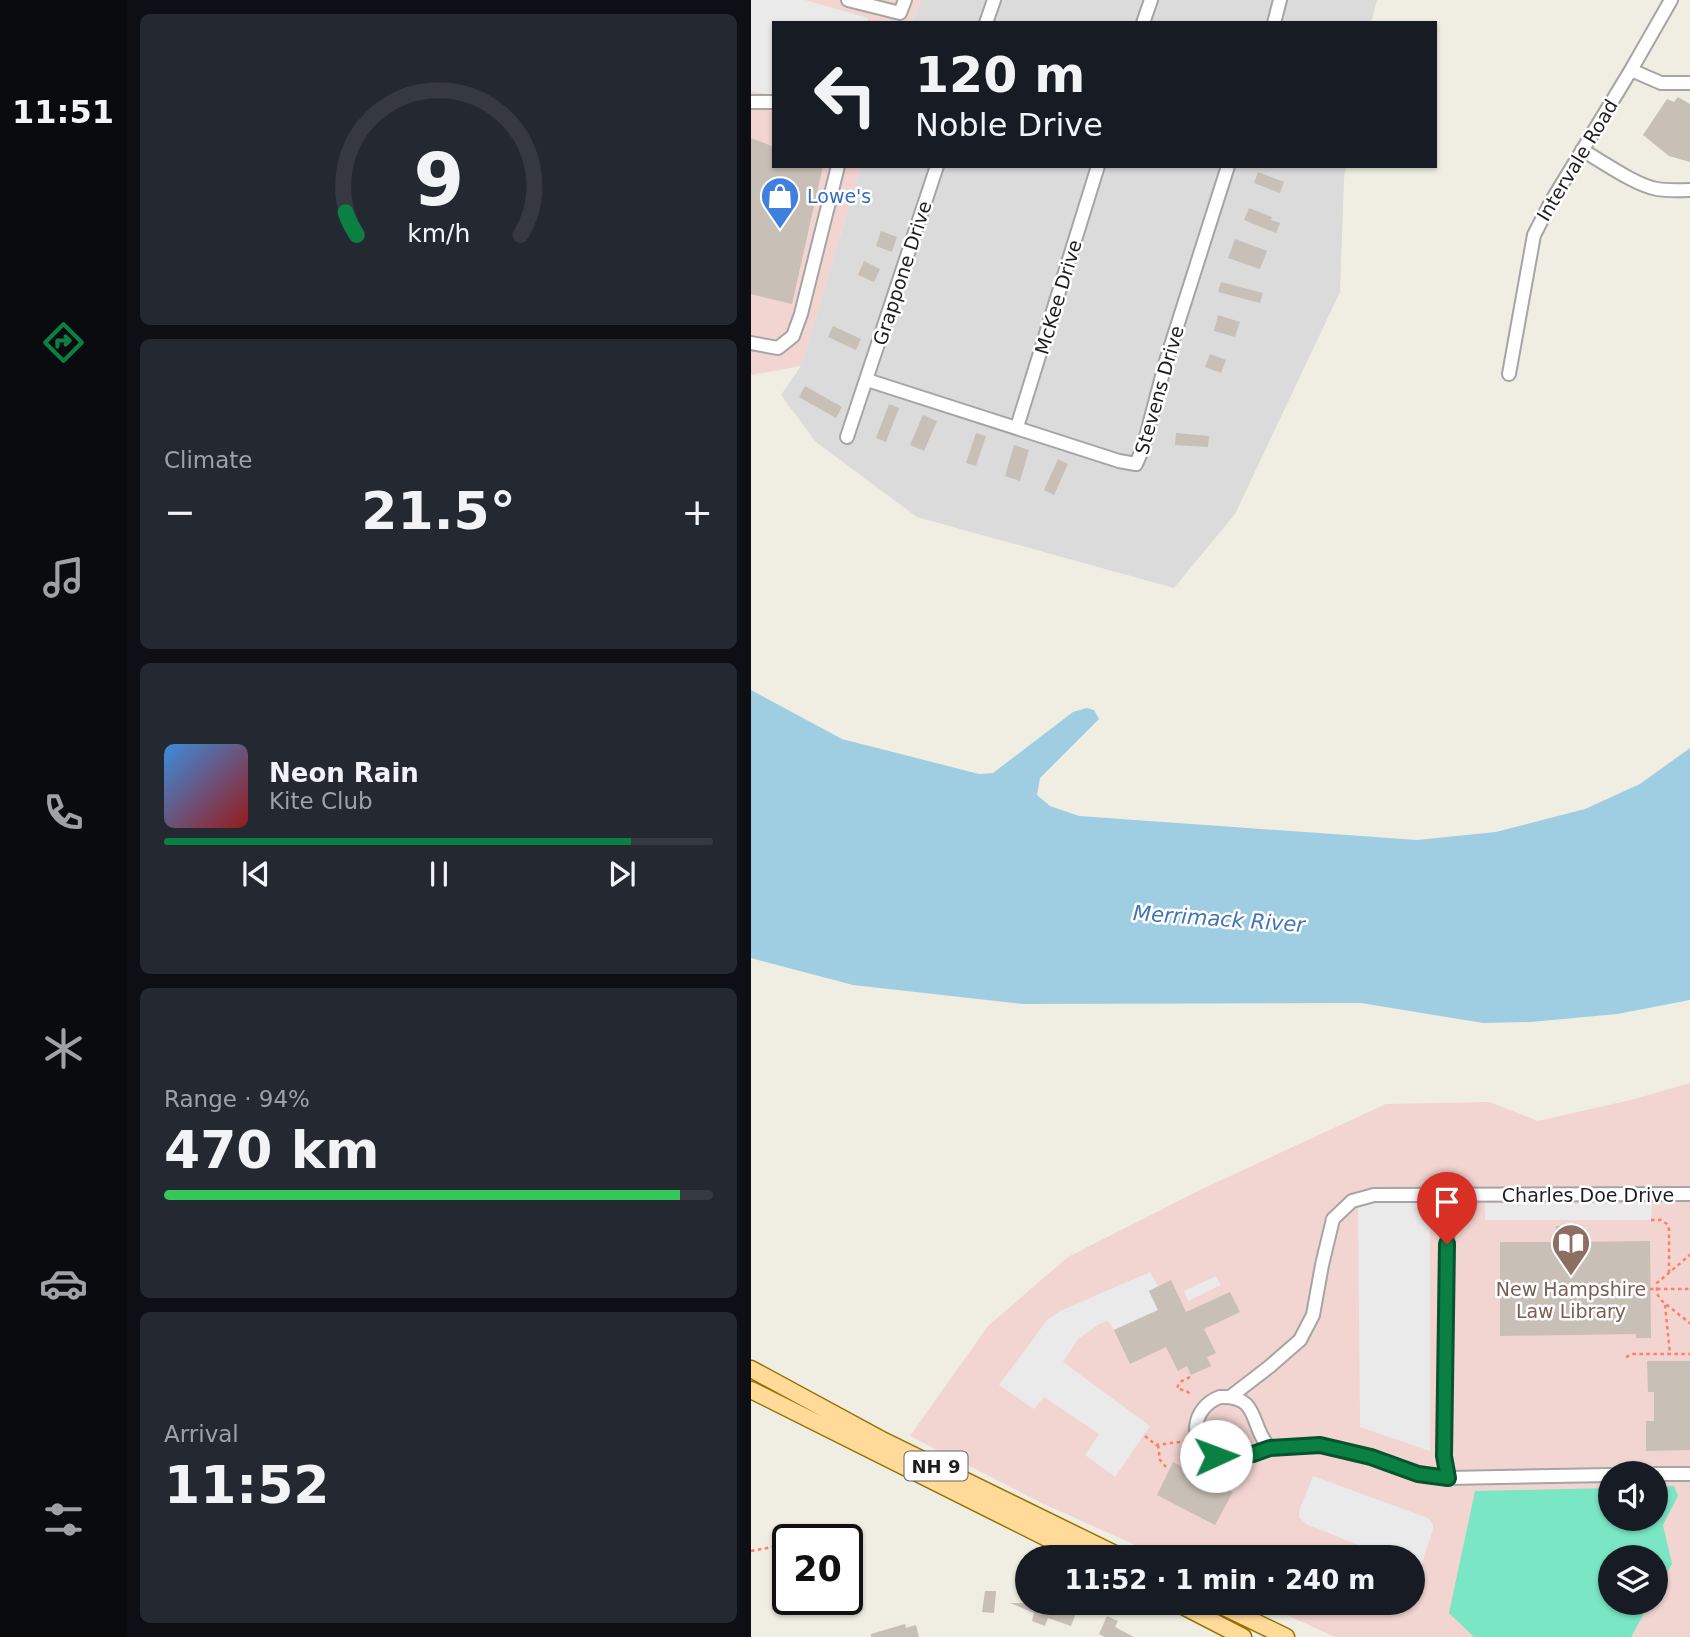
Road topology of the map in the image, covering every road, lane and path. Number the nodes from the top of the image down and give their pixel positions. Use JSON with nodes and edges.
{"nodes":[{"id":1,"x":848,"y":0,"type":"edge"},
{"id":2,"x":905,"y":0,"type":"edge"},
{"id":3,"x":994,"y":0,"type":"edge"},
{"id":4,"x":1151,"y":0,"type":"edge"},
{"id":5,"x":1281,"y":0,"type":"edge"},
{"id":6,"x":1670,"y":0,"type":"edge"},
{"id":7,"x":898,"y":18,"type":"edge"},
{"id":8,"x":987,"y":21,"type":"edge"},
{"id":9,"x":1145,"y":21,"type":"edge"},
{"id":10,"x":1275,"y":21,"type":"edge"},
{"id":11,"x":1631,"y":70,"type":"junction"},
{"id":12,"x":1690,"y":83,"type":"edge"},
{"id":13,"x":751,"y":102,"type":"edge"},
{"id":14,"x":772,"y":102,"type":"edge"},
{"id":15,"x":1582,"y":150,"type":"junction"},
{"id":16,"x":838,"y":168,"type":"edge"},
{"id":17,"x":936,"y":168,"type":"edge"},
{"id":18,"x":1098,"y":168,"type":"edge"},
{"id":19,"x":1227,"y":168,"type":"edge"},
{"id":20,"x":1690,"y":190,"type":"edge"},
{"id":21,"x":751,"y":343,"type":"edge"},
{"id":22,"x":1509,"y":374,"type":"dead end"},
{"id":23,"x":867,"y":380,"type":"junction"},
{"id":24,"x":1017,"y":427,"type":"junction"},
{"id":25,"x":847,"y":437,"type":"dead end"},
{"id":26,"x":1690,"y":1194,"type":"edge"},
{"id":27,"x":1448,"y":1195,"type":"junction"},
{"id":28,"x":1652,"y":1220,"type":"dead end"},
{"id":29,"x":1690,"y":1254,"type":"edge"},
{"id":30,"x":1669,"y":1273,"type":"junction"},
{"id":31,"x":1650,"y":1289,"type":"dead end"},
{"id":32,"x":1657,"y":1289,"type":"junction"},
{"id":33,"x":1690,"y":1289,"type":"edge"},
{"id":34,"x":1665,"y":1304,"type":"junction"},
{"id":35,"x":1690,"y":1324,"type":"edge"},
{"id":36,"x":1670,"y":1354,"type":"junction"},
{"id":37,"x":1690,"y":1354,"type":"edge"},
{"id":38,"x":1625,"y":1357,"type":"dead end"},
{"id":39,"x":751,"y":1370,"type":"edge"},
{"id":40,"x":1190,"y":1377,"type":"dead end"},
{"id":41,"x":751,"y":1390,"type":"edge"},
{"id":42,"x":1191,"y":1396,"type":"dead end"},
{"id":43,"x":1230,"y":1397,"type":"junction"},
{"id":44,"x":1145,"y":1436,"type":"dead end"},
{"id":45,"x":1193,"y":1440,"type":"dead end"},
{"id":46,"x":1158,"y":1445,"type":"junction"},
{"id":47,"x":1270,"y":1448,"type":"junction"},
{"id":48,"x":1166,"y":1467,"type":"dead end"},
{"id":49,"x":1668,"y":1474,"type":"edge"},
{"id":50,"x":1690,"y":1474,"type":"edge"},
{"id":51,"x":1598,"y":1475,"type":"edge"},
{"id":52,"x":1448,"y":1478,"type":"junction"},
{"id":53,"x":1061,"y":1545,"type":"edge"},
{"id":54,"x":1096,"y":1545,"type":"edge"},
{"id":55,"x":772,"y":1547,"type":"edge"},
{"id":56,"x":751,"y":1551,"type":"edge"},
{"id":57,"x":1200,"y":1615,"type":"edge"},
{"id":58,"x":1241,"y":1615,"type":"edge"},
{"id":59,"x":1243,"y":1637,"type":"edge"},
{"id":60,"x":1286,"y":1637,"type":"edge"}],
"edges":[{"from":1,"to":7,"type":"street"},
{"from":2,"to":7,"type":"street"},
{"from":3,"to":8,"type":"street"},
{"from":4,"to":9,"type":"street"},
{"from":5,"to":10,"type":"street"},
{"from":6,"to":11,"type":"street","name":"Intervale Road"},
{"from":11,"to":12,"type":"street"},
{"from":11,"to":15,"type":"street","name":"Intervale Road"},
{"from":13,"to":14,"type":"street"},
{"from":15,"to":20,"type":"street"},
{"from":15,"to":22,"type":"street","name":"Intervale Road"},
{"from":16,"to":21,"type":"street"},
{"from":17,"to":23,"type":"street","name":"Grappone Drive"},
{"from":18,"to":24,"type":"street","name":"McKee Drive"},
{"from":19,"to":24,"type":"street","name":"Stevens Drive"},
{"from":23,"to":24,"type":"street","name":"Stevens Drive"},
{"from":23,"to":25,"type":"street","name":"Grappone Drive"},
{"from":26,"to":27,"type":"street","name":"Charles Doe Drive"},
{"from":27,"to":43,"type":"street","name":"Charles Doe Drive"},
{"from":27,"to":52,"type":"street"},
{"from":28,"to":30,"type":"path"},
{"from":29,"to":30,"type":"path"},
{"from":30,"to":32,"type":"path"},
{"from":31,"to":32,"type":"path"},
{"from":32,"to":33,"type":"path"},
{"from":32,"to":34,"type":"path"},
{"from":34,"to":35,"type":"path"},
{"from":34,"to":36,"type":"path"},
{"from":36,"to":37,"type":"path"},
{"from":36,"to":38,"type":"path"},
{"from":39,"to":54,"type":"main road","number":"NH 9"},
{"from":40,"to":42,"type":"path"},
{"from":41,"to":53,"type":"main road","number":"NH 9"},
{"from":43,"to":47,"type":"street"},
{"from":43,"to":47,"type":"street","name":"Charles Doe Drive"},
{"from":44,"to":46,"type":"path"},
{"from":45,"to":46,"type":"path"},
{"from":46,"to":48,"type":"path"},
{"from":47,"to":52,"type":"street","name":"Charles Doe Drive"},
{"from":49,"to":50,"type":"street"},
{"from":51,"to":52,"type":"street","name":"Charles Doe Drive"},
{"from":55,"to":56,"type":"path"},
{"from":57,"to":59,"type":"main road"},
{"from":58,"to":60,"type":"main road"}]}
